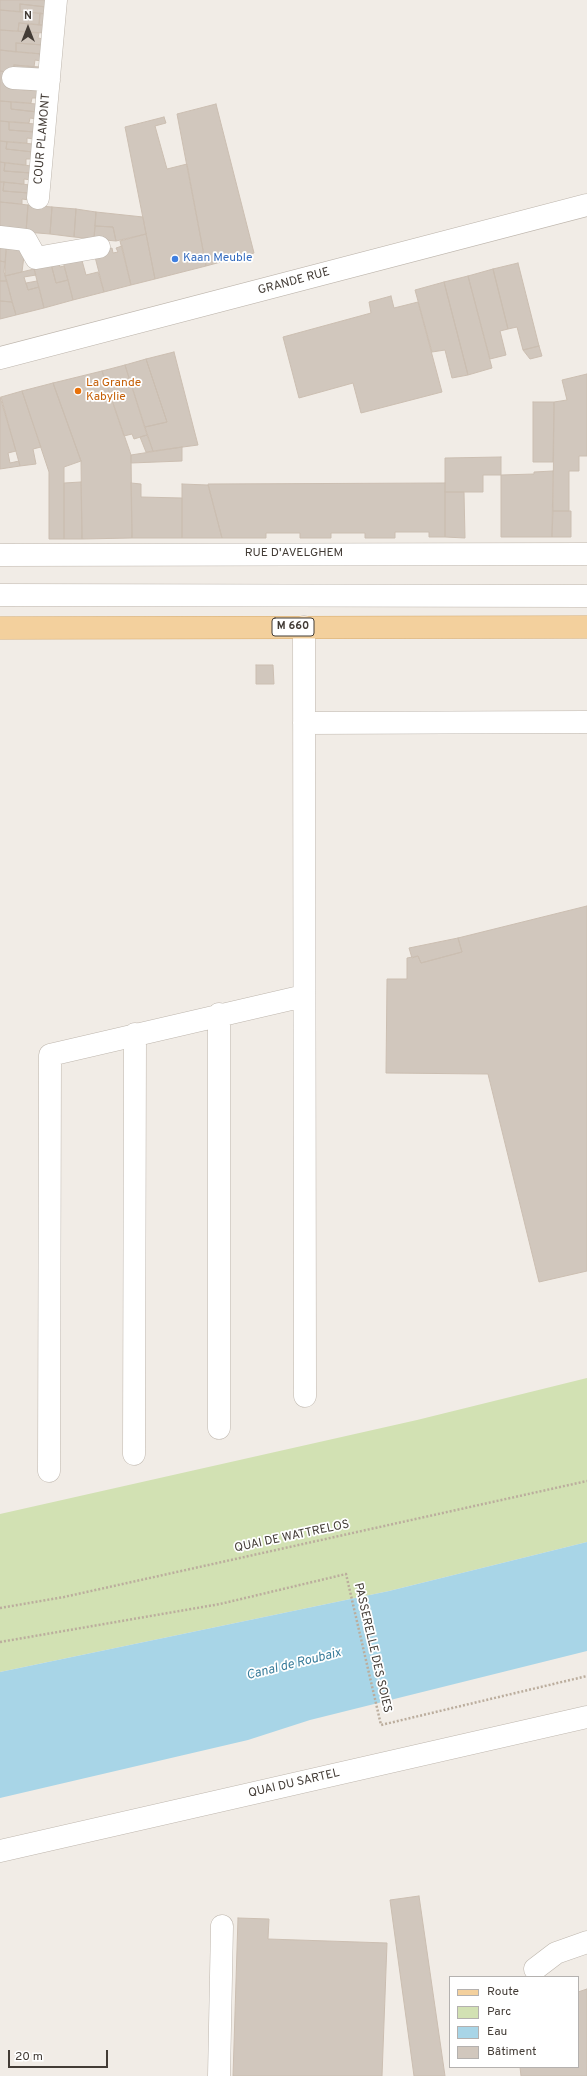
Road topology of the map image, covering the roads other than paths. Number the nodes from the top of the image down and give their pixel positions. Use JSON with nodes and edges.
{"nodes":[{"id":1,"x":56,"y":0,"type":"edge"},
{"id":2,"x":13,"y":78,"type":"dead end"},
{"id":3,"x":49,"y":80,"type":"junction"},
{"id":4,"x":38,"y":198,"type":"dead end"},
{"id":5,"x":587,"y":205,"type":"edge"},
{"id":6,"x":0,"y":237,"type":"edge"},
{"id":7,"x":99,"y":247,"type":"dead end"},
{"id":8,"x":0,"y":358,"type":"edge"},
{"id":9,"x":0,"y":554,"type":"edge"},
{"id":10,"x":587,"y":554,"type":"edge"},
{"id":11,"x":0,"y":595,"type":"edge"},
{"id":12,"x":587,"y":596,"type":"edge"},
{"id":13,"x":304,"y":627,"type":"junction"},
{"id":14,"x":587,"y":627,"type":"edge"},
{"id":15,"x":0,"y":628,"type":"edge"},
{"id":16,"x":587,"y":722,"type":"edge"},
{"id":17,"x":304,"y":723,"type":"junction"},
{"id":18,"x":304,"y":996,"type":"junction"},
{"id":19,"x":219,"y":1014,"type":"junction"},
{"id":20,"x":135,"y":1034,"type":"junction"},
{"id":21,"x":305,"y":1396,"type":"dead end"},
{"id":22,"x":220,"y":1428,"type":"dead end"},
{"id":23,"x":134,"y":1454,"type":"dead end"},
{"id":24,"x":49,"y":1471,"type":"dead end"},
{"id":25,"x":587,"y":1717,"type":"edge"},
{"id":26,"x":0,"y":1851,"type":"edge"},
{"id":27,"x":222,"y":1926,"type":"dead end"},
{"id":28,"x":587,"y":1942,"type":"edge"},
{"id":29,"x":535,"y":1969,"type":"dead end"},
{"id":30,"x":219,"y":2076,"type":"edge"}],
"edges":[{"from":1,"to":3,"type":"street","name":"COUR PLAMONT"},
{"from":2,"to":3,"type":"street","name":"COUR PLAMONT"},
{"from":3,"to":4,"type":"street","name":"COUR PLAMONT"},
{"from":5,"to":8,"type":"street","name":"GRANDE RUE"},
{"from":6,"to":7,"type":"street"},
{"from":9,"to":10,"type":"street","name":"RUE D'AVELGHEM"},
{"from":11,"to":12,"type":"street"},
{"from":13,"to":14,"type":"main road","number":"M 660"},
{"from":13,"to":15,"type":"main road","number":"M 660"},
{"from":13,"to":17,"type":"street"},
{"from":16,"to":17,"type":"street"},
{"from":17,"to":18,"type":"street"},
{"from":18,"to":19,"type":"street"},
{"from":18,"to":21,"type":"street"},
{"from":19,"to":20,"type":"street"},
{"from":19,"to":22,"type":"street"},
{"from":20,"to":23,"type":"street"},
{"from":20,"to":24,"type":"street"},
{"from":25,"to":26,"type":"street","name":"QUAI DU SARTEL"},
{"from":27,"to":30,"type":"street"},
{"from":28,"to":29,"type":"street"}]}
